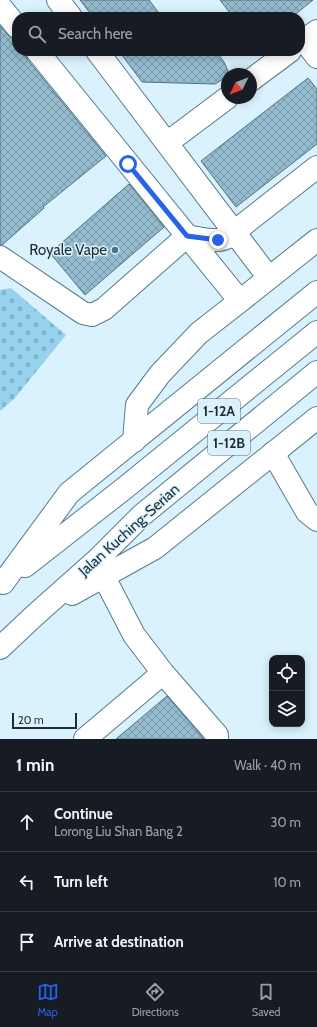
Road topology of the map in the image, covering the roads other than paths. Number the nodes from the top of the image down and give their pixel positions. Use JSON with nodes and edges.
{"nodes":[{"id":1,"x":58,"y":0,"type":"edge"},
{"id":2,"x":0,"y":6,"type":"edge"},
{"id":3,"x":67,"y":12,"type":"edge"},
{"id":4,"x":12,"y":21,"type":"edge"},
{"id":5,"x":41,"y":56,"type":"edge"},
{"id":6,"x":101,"y":56,"type":"edge"},
{"id":7,"x":288,"y":56,"type":"edge"},
{"id":8,"x":257,"y":76,"type":"edge"},
{"id":9,"x":221,"y":102,"type":"edge"},
{"id":10,"x":167,"y":143,"type":"junction"},
{"id":11,"x":317,"y":167,"type":"edge"},
{"id":12,"x":234,"y":232,"type":"junction"},
{"id":13,"x":187,"y":236,"type":"junction"},
{"id":14,"x":317,"y":240,"type":"edge"},
{"id":15,"x":0,"y":257,"type":"edge"},
{"id":16,"x":269,"y":278,"type":"junction"},
{"id":17,"x":317,"y":292,"type":"edge"},
{"id":18,"x":240,"y":301,"type":"junction"},
{"id":19,"x":317,"y":332,"type":"edge"},
{"id":20,"x":317,"y":372,"type":"edge"},
{"id":21,"x":317,"y":418,"type":"edge"},
{"id":22,"x":134,"y":441,"type":"junction"},
{"id":23,"x":273,"y":453,"type":"junction"},
{"id":24,"x":317,"y":520,"type":"edge"},
{"id":25,"x":104,"y":577,"type":"junction"},
{"id":26,"x":2,"y":584,"type":"edge"},
{"id":27,"x":34,"y":616,"type":"junction"},
{"id":28,"x":0,"y":648,"type":"edge"},
{"id":29,"x":163,"y":673,"type":"junction"},
{"id":30,"x":85,"y":739,"type":"edge"},
{"id":31,"x":217,"y":739,"type":"edge"}],
"edges":[{"from":1,"to":3,"type":"main road"},
{"from":2,"to":4,"type":"main road"},
{"from":5,"to":13,"type":"main road"},
{"from":6,"to":10,"type":"main road"},
{"from":7,"to":8,"type":"main road"},
{"from":9,"to":10,"type":"main road"},
{"from":10,"to":12,"type":"main road"},
{"from":11,"to":12,"type":"main road"},
{"from":12,"to":13,"type":"main road"},
{"from":12,"to":16,"type":"main road"},
{"from":13,"to":15,"type":"main road"},
{"from":13,"to":18,"type":"main road"},
{"from":14,"to":16,"type":"main road"},
{"from":16,"to":18,"type":"main road"},
{"from":17,"to":22,"type":"main road"},
{"from":18,"to":22,"type":"main road"},
{"from":19,"to":26,"type":"main road","number":"1-12A"},
{"from":20,"to":27,"type":"main road","name":"Jalan Kuching-Serian","number":"1-12B"},
{"from":21,"to":23,"type":"main road"},
{"from":22,"to":26,"type":"main road"},
{"from":23,"to":24,"type":"main road"},
{"from":23,"to":25,"type":"main road"},
{"from":25,"to":27,"type":"main road"},
{"from":25,"to":29,"type":"main road"},
{"from":27,"to":28,"type":"main road","name":"Jalan Kuching-Serian","number":"1-12B"},
{"from":29,"to":30,"type":"main road"},
{"from":29,"to":31,"type":"main road"}]}
